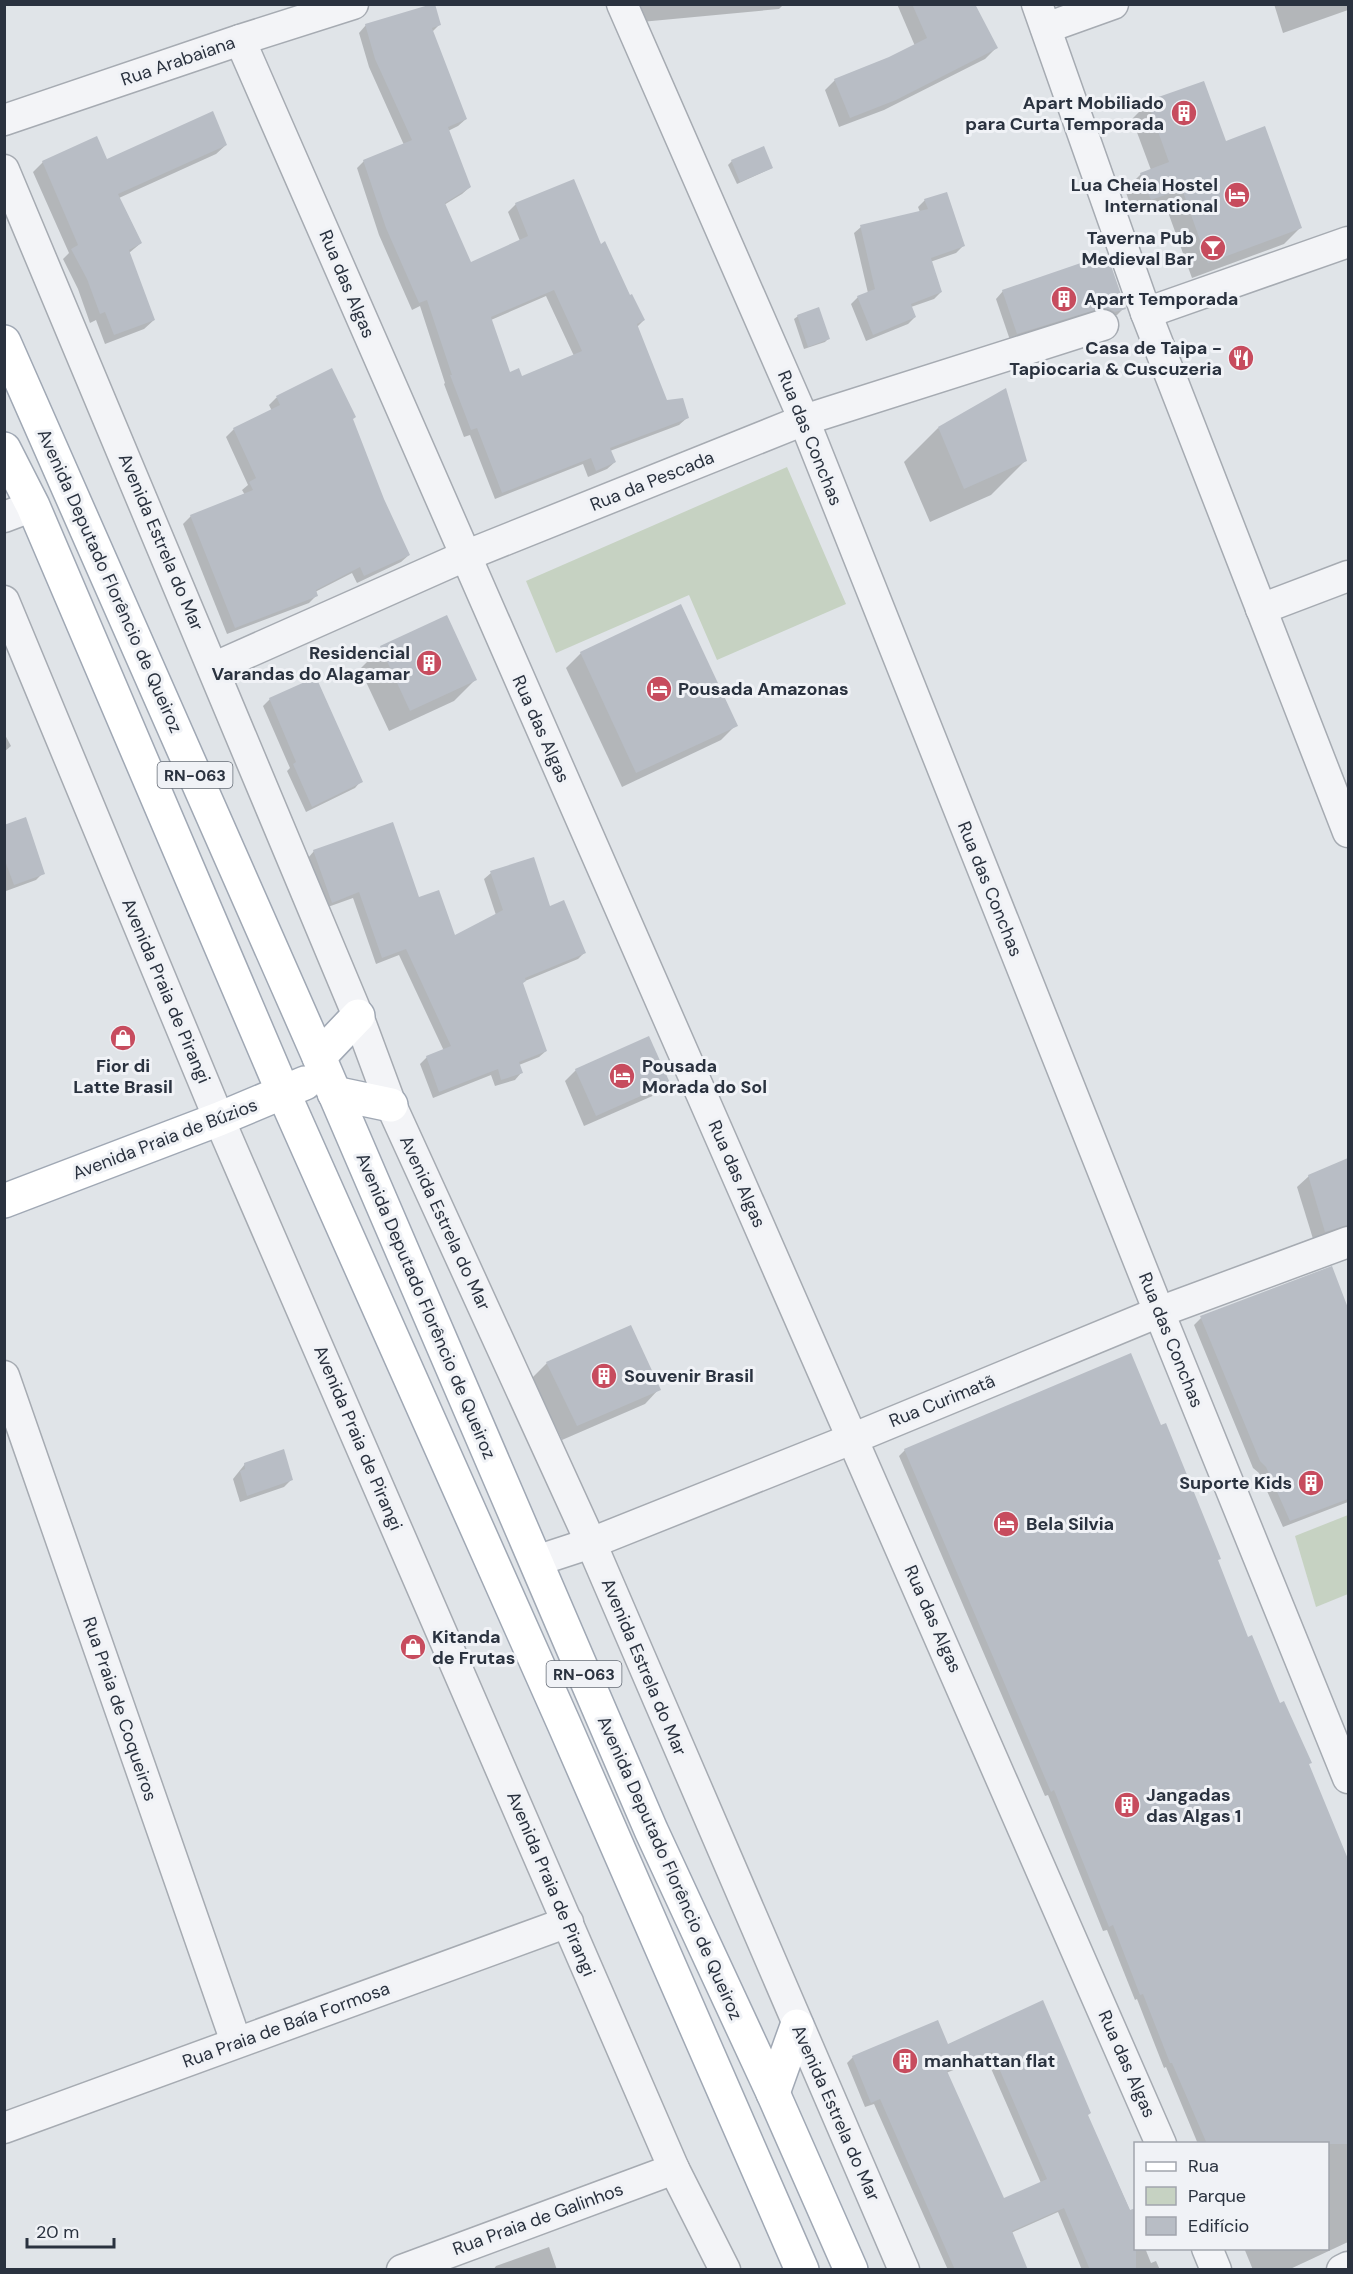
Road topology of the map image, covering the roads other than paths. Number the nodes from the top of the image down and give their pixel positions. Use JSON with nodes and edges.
{"nodes":[{"id":1,"x":353,"y":4,"type":"edge"},
{"id":2,"x":622,"y":4,"type":"edge"},
{"id":3,"x":1113,"y":4,"type":"edge"},
{"id":4,"x":1041,"y":16,"type":"edge"},
{"id":5,"x":240,"y":40,"type":"junction"},
{"id":6,"x":4,"y":120,"type":"edge"},
{"id":7,"x":4,"y":170,"type":"edge"},
{"id":8,"x":1348,"y":242,"type":"edge"},
{"id":9,"x":1146,"y":313,"type":"junction"},
{"id":10,"x":1103,"y":325,"type":"dead end"},
{"id":11,"x":4,"y":342,"type":"edge"},
{"id":12,"x":804,"y":420,"type":"junction"},
{"id":13,"x":4,"y":449,"type":"edge"},
{"id":14,"x":19,"y":511,"type":"edge"},
{"id":15,"x":465,"y":556,"type":"junction"},
{"id":16,"x":1348,"y":576,"type":"edge"},
{"id":17,"x":4,"y":601,"type":"edge"},
{"id":18,"x":1261,"y":609,"type":"junction"},
{"id":19,"x":213,"y":668,"type":"junction"},
{"id":20,"x":1348,"y":832,"type":"edge"},
{"id":21,"x":358,"y":1016,"type":"junction"},
{"id":22,"x":326,"y":1075,"type":"junction"},
{"id":23,"x":283,"y":1092,"type":"junction"},
{"id":24,"x":391,"y":1105,"type":"junction"},
{"id":25,"x":219,"y":1119,"type":"junction"},
{"id":26,"x":4,"y":1201,"type":"edge"},
{"id":27,"x":1348,"y":1242,"type":"edge"},
{"id":28,"x":1159,"y":1312,"type":"junction"},
{"id":29,"x":4,"y":1376,"type":"edge"},
{"id":30,"x":854,"y":1438,"type":"junction"},
{"id":31,"x":591,"y":1543,"type":"junction"},
{"id":32,"x":536,"y":1561,"type":"junction"},
{"id":33,"x":1348,"y":1778,"type":"edge"},
{"id":34,"x":568,"y":1922,"type":"junction"},
{"id":35,"x":797,"y":2026,"type":"junction"},
{"id":36,"x":236,"y":2042,"type":"junction"},
{"id":37,"x":773,"y":2093,"type":"junction"},
{"id":38,"x":4,"y":2128,"type":"edge"},
{"id":39,"x":1160,"y":2142,"type":"edge"},
{"id":40,"x":674,"y":2169,"type":"junction"},
{"id":41,"x":1208,"y":2250,"type":"edge"},
{"id":42,"x":1348,"y":2267,"type":"edge"},
{"id":43,"x":402,"y":2270,"type":"edge"},
{"id":44,"x":725,"y":2270,"type":"edge"},
{"id":45,"x":802,"y":2270,"type":"edge"},
{"id":46,"x":851,"y":2270,"type":"edge"},
{"id":47,"x":904,"y":2270,"type":"edge"},
{"id":48,"x":1216,"y":2270,"type":"edge"},
{"id":49,"x":1342,"y":2270,"type":"edge"}],
"edges":[{"from":1,"to":5,"type":"street","name":"Rua Arabaiana"},
{"from":2,"to":12,"type":"street","name":"Rua das Conchas"},
{"from":3,"to":4,"type":"street"},
{"from":4,"to":9,"type":"street"},
{"from":5,"to":6,"type":"street","name":"Rua Arabaiana"},
{"from":5,"to":15,"type":"street","name":"Rua das Algas"},
{"from":7,"to":19,"type":"street","name":"Avenida Estrela do Mar"},
{"from":8,"to":9,"type":"street"},
{"from":9,"to":18,"type":"street"},
{"from":10,"to":12,"type":"street","name":"Rua da Pescada"},
{"from":11,"to":22,"type":"main road","name":"Avenida Deputado Florêncio de Queiroz","number":"RN-063"},
{"from":12,"to":15,"type":"street","name":"Rua da Pescada"},
{"from":12,"to":28,"type":"street","name":"Rua das Conchas"},
{"from":13,"to":14,"type":"main road","number":"RN-063"},
{"from":14,"to":23,"type":"main road","number":"RN-063"},
{"from":15,"to":19,"type":"street","name":"Rua da Pescada"},
{"from":15,"to":30,"type":"street","name":"Rua das Algas"},
{"from":16,"to":18,"type":"street"},
{"from":17,"to":25,"type":"street","name":"Avenida Praia de Pirangi"},
{"from":18,"to":20,"type":"street"},
{"from":19,"to":21,"type":"street","name":"Avenida Estrela do Mar"},
{"from":21,"to":22,"type":"main road"},
{"from":21,"to":24,"type":"street","name":"Avenida Estrela do Mar"},
{"from":22,"to":23,"type":"main road","name":"Avenida Praia de Búzios"},
{"from":22,"to":24,"type":"main road"},
{"from":22,"to":32,"type":"main road","name":"Avenida Deputado Florêncio de Queiroz","number":"RN-063"},
{"from":23,"to":25,"type":"main road","name":"Avenida Praia de Búzios"},
{"from":23,"to":45,"type":"main road","number":"RN-063"},
{"from":24,"to":31,"type":"street","name":"Avenida Estrela do Mar"},
{"from":25,"to":26,"type":"main road","name":"Avenida Praia de Búzios"},
{"from":25,"to":34,"type":"street","name":"Avenida Praia de Pirangi"},
{"from":27,"to":28,"type":"street","name":"Rua Curimatã"},
{"from":28,"to":30,"type":"street","name":"Rua Curimatã"},
{"from":28,"to":33,"type":"street","name":"Rua das Conchas"},
{"from":29,"to":36,"type":"street","name":"Rua Praia de Coqueiros"},
{"from":30,"to":31,"type":"street","name":"Rua Curimatã"},
{"from":30,"to":39,"type":"street","name":"Rua das Algas"},
{"from":31,"to":32,"type":"street","name":"Rua Curimatã"},
{"from":31,"to":35,"type":"street","name":"Avenida Estrela do Mar"},
{"from":32,"to":37,"type":"main road","name":"Avenida Deputado Florêncio de Queiroz","number":"RN-063"},
{"from":34,"to":36,"type":"street","name":"Rua Praia de Baía Formosa"},
{"from":34,"to":40,"type":"street","name":"Avenida Praia de Pirangi"},
{"from":35,"to":37,"type":"main road"},
{"from":35,"to":47,"type":"street","name":"Avenida Estrela do Mar"},
{"from":36,"to":38,"type":"street","name":"Rua Praia de Baía Formosa"},
{"from":37,"to":46,"type":"main road","name":"Avenida Deputado Florêncio de Queiroz","number":"RN-063"},
{"from":40,"to":43,"type":"street","name":"Rua Praia de Galinhos"},
{"from":40,"to":44,"type":"street","name":"Avenida Praia de Pirangi"},
{"from":41,"to":48,"type":"street"},
{"from":42,"to":49,"type":"street"}]}
